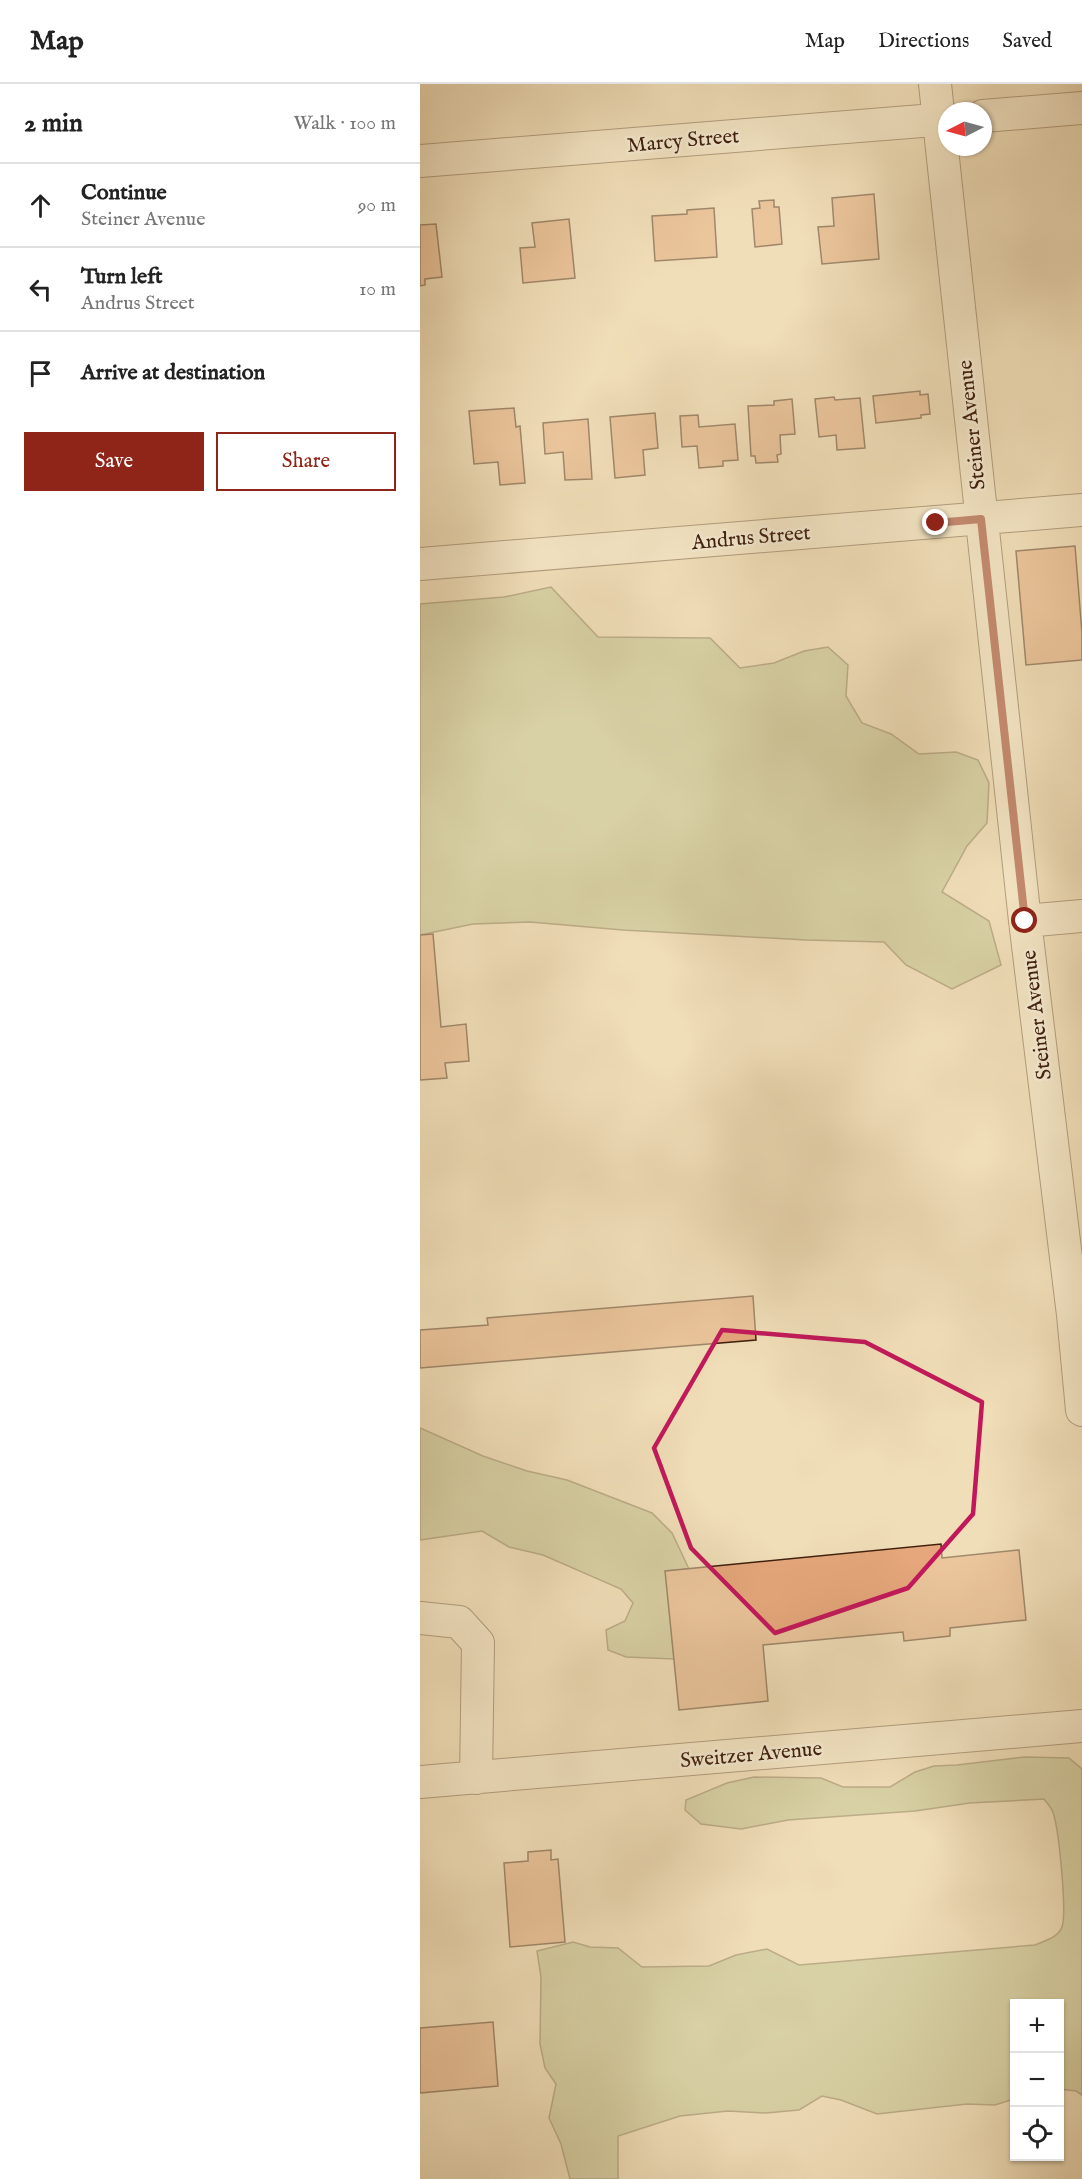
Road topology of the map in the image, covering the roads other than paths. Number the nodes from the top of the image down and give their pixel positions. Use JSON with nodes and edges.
{"nodes":[{"id":1,"x":936,"y":84,"type":"edge"},
{"id":2,"x":940,"y":102,"type":"edge"},
{"id":3,"x":1082,"y":108,"type":"edge"},
{"id":4,"x":992,"y":115,"type":"edge"},
{"id":5,"x":938,"y":119,"type":"edge"},
{"id":6,"x":947,"y":156,"type":"edge"},
{"id":7,"x":420,"y":161,"type":"edge"},
{"id":8,"x":1082,"y":510,"type":"edge"},
{"id":9,"x":981,"y":519,"type":"junction"},
{"id":10,"x":420,"y":564,"type":"edge"},
{"id":11,"x":1082,"y":916,"type":"edge"},
{"id":12,"x":1025,"y":921,"type":"junction"},
{"id":13,"x":1077,"y":1315,"type":"edge"},
{"id":14,"x":1082,"y":1410,"type":"edge"},
{"id":15,"x":420,"y":1618,"type":"edge"},
{"id":16,"x":1082,"y":1726,"type":"edge"},
{"id":17,"x":476,"y":1778,"type":"junction"},
{"id":18,"x":420,"y":1782,"type":"edge"}],
"edges":[{"from":1,"to":2,"type":"street","name":"Steiner Avenue"},
{"from":3,"to":4,"type":"street"},
{"from":5,"to":7,"type":"street","name":"Marcy Street"},
{"from":6,"to":9,"type":"street","name":"Steiner Avenue"},
{"from":8,"to":9,"type":"street","name":"Andrus Street"},
{"from":9,"to":10,"type":"street","name":"Andrus Street"},
{"from":9,"to":12,"type":"street","name":"Steiner Avenue"},
{"from":11,"to":12,"type":"street"},
{"from":12,"to":13,"type":"street","name":"Steiner Avenue"},
{"from":13,"to":14,"type":"street","name":"Steiner Avenue"},
{"from":15,"to":17,"type":"street"},
{"from":16,"to":17,"type":"street","name":"Sweitzer Avenue"},
{"from":17,"to":18,"type":"street","name":"Sweitzer Avenue"}]}
